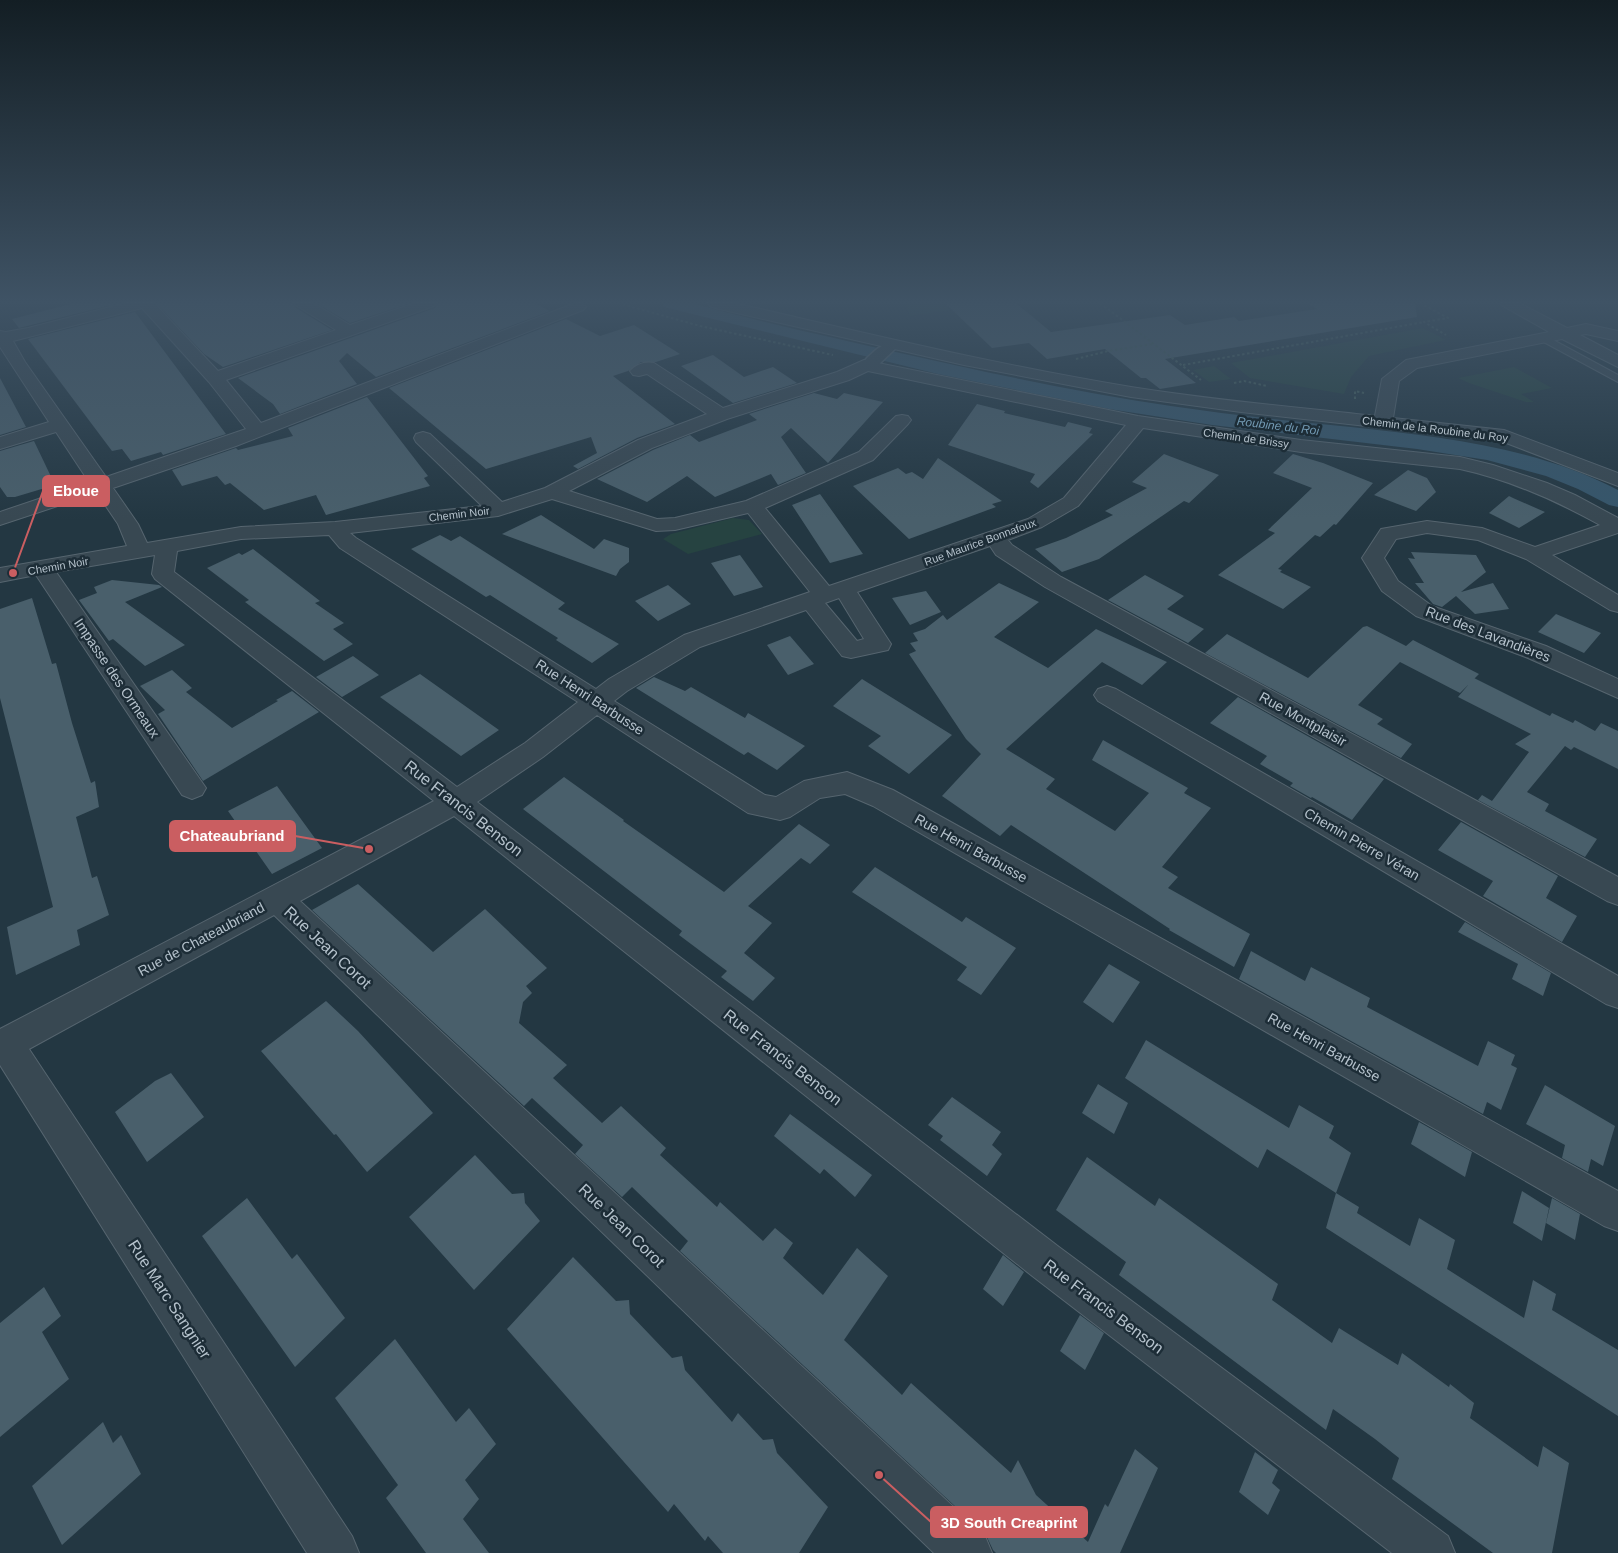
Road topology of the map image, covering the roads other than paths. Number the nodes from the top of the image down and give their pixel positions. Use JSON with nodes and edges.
{"nodes":[{"id":1,"x":26,"y":375,"type":"edge"},
{"id":2,"x":214,"y":375,"type":"edge"},
{"id":3,"x":223,"y":375,"type":"edge"},
{"id":4,"x":396,"y":375,"type":"edge"},
{"id":5,"x":661,"y":375,"type":"edge"},
{"id":6,"x":844,"y":375,"type":"edge"},
{"id":7,"x":918,"y":375,"type":"edge"},
{"id":8,"x":1045,"y":375,"type":"edge"},
{"id":9,"x":1396,"y":375,"type":"edge"},
{"id":10,"x":216,"y":378,"type":"junction"},
{"id":11,"x":721,"y":415,"type":"junction"},
{"id":12,"x":902,"y":420,"type":"dead end"},
{"id":13,"x":1138,"y":422,"type":"junction"},
{"id":14,"x":1383,"y":422,"type":"junction"},
{"id":15,"x":60,"y":424,"type":"junction"},
{"id":16,"x":258,"y":431,"type":"junction"},
{"id":17,"x":423,"y":438,"type":"dead end"},
{"id":18,"x":0,"y":443,"type":"edge"},
{"id":19,"x":1618,"y":480,"type":"edge"},
{"id":20,"x":102,"y":485,"type":"junction"},
{"id":21,"x":552,"y":492,"type":"junction"},
{"id":22,"x":753,"y":506,"type":"junction"},
{"id":23,"x":498,"y":510,"type":"junction"},
{"id":24,"x":0,"y":519,"type":"edge"},
{"id":25,"x":1618,"y":526,"type":"edge"},
{"id":26,"x":335,"y":528,"type":"junction"},
{"id":27,"x":995,"y":537,"type":"junction"},
{"id":28,"x":167,"y":545,"type":"junction"},
{"id":29,"x":140,"y":551,"type":"junction"},
{"id":30,"x":1534,"y":554,"type":"junction"},
{"id":31,"x":43,"y":569,"type":"junction"},
{"id":32,"x":0,"y":575,"type":"edge"},
{"id":33,"x":826,"y":595,"type":"junction"},
{"id":34,"x":1618,"y":605,"type":"edge"},
{"id":35,"x":1618,"y":689,"type":"edge"},
{"id":36,"x":1107,"y":695,"type":"dead end"},
{"id":37,"x":597,"y":702,"type":"junction"},
{"id":38,"x":192,"y":788,"type":"dead end"},
{"id":39,"x":456,"y":802,"type":"junction"},
{"id":40,"x":1618,"y":892,"type":"edge"},
{"id":41,"x":277,"y":898,"type":"junction"},
{"id":42,"x":1618,"y":993,"type":"edge"},
{"id":43,"x":3,"y":1045,"type":"edge"},
{"id":44,"x":1618,"y":1212,"type":"edge"},
{"id":45,"x":335,"y":1553,"type":"edge"},
{"id":46,"x":968,"y":1553,"type":"edge"},
{"id":47,"x":1431,"y":1553,"type":"edge"}],
"edges":[{"from":1,"to":15,"type":"street"},
{"from":2,"to":10,"type":"street"},
{"from":3,"to":10,"type":"street"},
{"from":4,"to":16,"type":"street"},
{"from":5,"to":11,"type":"street"},
{"from":6,"to":11,"type":"street","name":"Chemin Noir"},
{"from":7,"to":13,"type":"street","name":"Chemin de Brissy"},
{"from":8,"to":14,"type":"street","name":"Chemin de la Roubine du Roy"},
{"from":9,"to":14,"type":"street"},
{"from":10,"to":16,"type":"street"},
{"from":11,"to":21,"type":"street","name":"Chemin Noir"},
{"from":12,"to":22,"type":"street"},
{"from":13,"to":25,"type":"street","name":"Chemin de Brissy"},
{"from":13,"to":27,"type":"street","name":"Rue Maurice Bonnafoux"},
{"from":14,"to":19,"type":"street","name":"Chemin de la Roubine du Roy"},
{"from":15,"to":18,"type":"street"},
{"from":15,"to":20,"type":"street"},
{"from":16,"to":20,"type":"street"},
{"from":17,"to":23,"type":"street"},
{"from":20,"to":24,"type":"street"},
{"from":20,"to":29,"type":"street"},
{"from":21,"to":22,"type":"street"},
{"from":21,"to":23,"type":"street","name":"Chemin Noir"},
{"from":22,"to":33,"type":"street"},
{"from":23,"to":26,"type":"street","name":"Chemin Noir"},
{"from":25,"to":30,"type":"street"},
{"from":26,"to":28,"type":"street","name":"Chemin Noir"},
{"from":26,"to":37,"type":"street","name":"Rue Henri Barbusse"},
{"from":27,"to":33,"type":"street","name":"Rue Maurice Bonnafoux"},
{"from":27,"to":40,"type":"street","name":"Rue Montplaisir"},
{"from":28,"to":29,"type":"street","name":"Chemin Noir"},
{"from":28,"to":39,"type":"street","name":"Rue Francis Benson"},
{"from":29,"to":31,"type":"street","name":"Chemin Noir"},
{"from":30,"to":34,"type":"street","name":"Rue des Lavandières"},
{"from":30,"to":35,"type":"street","name":"Rue des Lavandières"},
{"from":31,"to":32,"type":"street","name":"Chemin Noir"},
{"from":31,"to":38,"type":"street","name":"Impasse des Ormeaux"},
{"from":33,"to":37,"type":"street","name":"Rue Maurice Bonnafoux"},
{"from":36,"to":42,"type":"street","name":"Chemin Pierre Véran"},
{"from":37,"to":39,"type":"street","name":"Rue Maurice Bonnafoux"},
{"from":37,"to":44,"type":"street","name":"Rue Henri Barbusse"},
{"from":39,"to":41,"type":"street","name":"Rue de Chateaubriand"},
{"from":39,"to":47,"type":"street","name":"Rue Francis Benson"},
{"from":41,"to":43,"type":"street","name":"Rue de Chateaubriand"},
{"from":41,"to":46,"type":"street","name":"Rue Jean Corot"},
{"from":43,"to":45,"type":"street","name":"Rue Marc Sangnier"}]}
